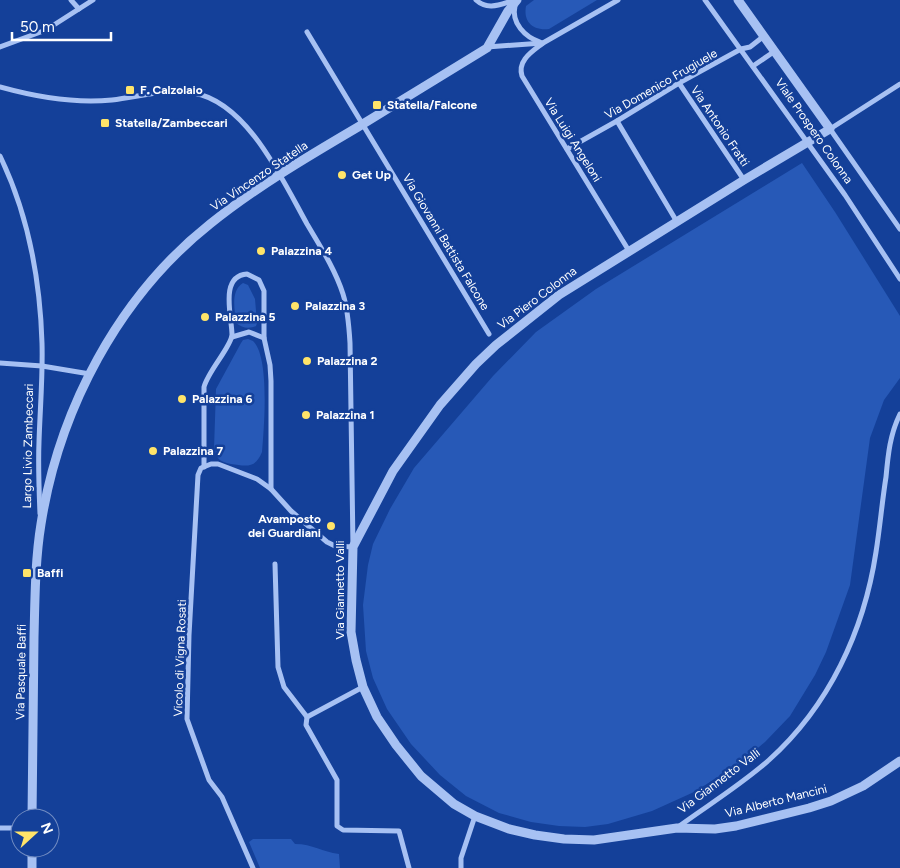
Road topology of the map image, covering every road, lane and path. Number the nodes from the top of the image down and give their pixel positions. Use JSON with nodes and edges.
{"nodes":[{"id":1,"x":72,"y":0,"type":"edge"},
{"id":2,"x":93,"y":0,"type":"edge"},
{"id":3,"x":476,"y":0,"type":"edge"},
{"id":4,"x":517,"y":0,"type":"edge"},
{"id":5,"x":618,"y":0,"type":"edge"},
{"id":6,"x":705,"y":0,"type":"edge"},
{"id":7,"x":738,"y":0,"type":"edge"},
{"id":8,"x":79,"y":9,"type":"junction"},
{"id":9,"x":307,"y":32,"type":"dead end"},
{"id":10,"x":764,"y":36,"type":"junction"},
{"id":11,"x":543,"y":43,"type":"junction"},
{"id":12,"x":0,"y":47,"type":"edge"},
{"id":13,"x":487,"y":48,"type":"junction"},
{"id":14,"x":741,"y":49,"type":"junction"},
{"id":15,"x":774,"y":51,"type":"junction"},
{"id":16,"x":753,"y":66,"type":"junction"},
{"id":17,"x":679,"y":83,"type":"junction"},
{"id":18,"x":900,"y":84,"type":"edge"},
{"id":19,"x":0,"y":87,"type":"edge"},
{"id":20,"x":617,"y":121,"type":"junction"},
{"id":21,"x":363,"y":124,"type":"junction"},
{"id":22,"x":830,"y":128,"type":"junction"},
{"id":23,"x":807,"y":143,"type":"junction"},
{"id":24,"x":567,"y":149,"type":"junction"},
{"id":25,"x":0,"y":156,"type":"edge"},
{"id":26,"x":279,"y":174,"type":"junction"},
{"id":27,"x":744,"y":180,"type":"junction"},
{"id":28,"x":677,"y":222,"type":"junction"},
{"id":29,"x":900,"y":229,"type":"edge"},
{"id":30,"x":630,"y":251,"type":"junction"},
{"id":31,"x":900,"y":279,"type":"edge"},
{"id":32,"x":489,"y":334,"type":"dead end"},
{"id":33,"x":232,"y":337,"type":"junction"},
{"id":34,"x":264,"y":338,"type":"junction"},
{"id":35,"x":0,"y":363,"type":"edge"},
{"id":36,"x":42,"y":366,"type":"junction"},
{"id":37,"x":90,"y":374,"type":"junction"},
{"id":38,"x":900,"y":414,"type":"edge"},
{"id":39,"x":204,"y":467,"type":"junction"},
{"id":40,"x":271,"y":489,"type":"junction"},
{"id":41,"x":40,"y":526,"type":"junction"},
{"id":42,"x":353,"y":547,"type":"junction"},
{"id":43,"x":274,"y":564,"type":"dead end"},
{"id":44,"x":363,"y":686,"type":"junction"},
{"id":45,"x":306,"y":717,"type":"junction"},
{"id":46,"x":900,"y":761,"type":"edge"},
{"id":47,"x":32,"y":808,"type":"edge"},
{"id":48,"x":475,"y":816,"type":"junction"},
{"id":49,"x":677,"y":828,"type":"junction"},
{"id":50,"x":253,"y":868,"type":"edge"},
{"id":51,"x":409,"y":868,"type":"edge"},
{"id":52,"x":461,"y":868,"type":"edge"}],
"edges":[{"from":1,"to":8,"type":"street"},
{"from":2,"to":8,"type":"street"},
{"from":3,"to":4,"type":"street"},
{"from":4,"to":11,"type":"street"},
{"from":4,"to":13,"type":"street"},
{"from":5,"to":11,"type":"street"},
{"from":6,"to":14,"type":"street","name":"Viale Prospero Colonna"},
{"from":7,"to":10,"type":"street","name":"Viale Prospero Colonna"},
{"from":8,"to":12,"type":"street"},
{"from":9,"to":21,"type":"street","name":"Via Giovanni Battista Falcone"},
{"from":10,"to":14,"type":"street","name":"Via Domenico Frugiuele"},
{"from":10,"to":15,"type":"street","name":"Viale Prospero Colonna"},
{"from":11,"to":13,"type":"street"},
{"from":11,"to":24,"type":"street","name":"Via Luigi Angeloni"},
{"from":13,"to":21,"type":"street","name":"Via Vincenzo Statella"},
{"from":14,"to":16,"type":"street","name":"Viale Prospero Colonna"},
{"from":14,"to":17,"type":"street","name":"Via Domenico Frugiuele"},
{"from":15,"to":16,"type":"street"},
{"from":15,"to":22,"type":"street","name":"Viale Prospero Colonna"},
{"from":16,"to":23,"type":"street","name":"Viale Prospero Colonna"},
{"from":17,"to":20,"type":"street","name":"Via Domenico Frugiuele"},
{"from":17,"to":27,"type":"street","name":"Via Antonio Fratti"},
{"from":18,"to":22,"type":"street"},
{"from":19,"to":26,"type":"street","name":"Via Giannetto Valli"},
{"from":20,"to":24,"type":"street","name":"Via Domenico Frugiuele"},
{"from":20,"to":28,"type":"street"},
{"from":21,"to":26,"type":"street","name":"Via Vincenzo Statella"},
{"from":21,"to":32,"type":"street","name":"Via Giovanni Battista Falcone"},
{"from":22,"to":23,"type":"street","name":"Via Piero Colonna"},
{"from":22,"to":29,"type":"street","name":"Viale Prospero Colonna"},
{"from":23,"to":27,"type":"street","name":"Via Piero Colonna"},
{"from":23,"to":31,"type":"street","name":"Viale Prospero Colonna"},
{"from":24,"to":30,"type":"street","name":"Via Luigi Angeloni"},
{"from":25,"to":36,"type":"street"},
{"from":26,"to":37,"type":"street","name":"Via Vincenzo Statella"},
{"from":26,"to":42,"type":"street","name":"Via Giannetto Valli"},
{"from":27,"to":28,"type":"street","name":"Via Piero Colonna"},
{"from":28,"to":30,"type":"street","name":"Via Piero Colonna"},
{"from":30,"to":42,"type":"street","name":"Via Piero Colonna"},
{"from":33,"to":34,"type":"street"},
{"from":33,"to":34,"type":"street"},
{"from":33,"to":39,"type":"street","name":"Vicolo di Vigna Rosati"},
{"from":34,"to":40,"type":"street"},
{"from":35,"to":36,"type":"street"},
{"from":36,"to":37,"type":"street","name":"Largo Livio Zambeccari"},
{"from":36,"to":41,"type":"street","name":"Largo Livio Zambeccari"},
{"from":37,"to":41,"type":"street","name":"Largo Livio Zambeccari"},
{"from":38,"to":49,"type":"street","name":"Via Giannetto Valli"},
{"from":39,"to":40,"type":"street"},
{"from":39,"to":50,"type":"street","name":"Vicolo di Vigna Rosati"},
{"from":40,"to":42,"type":"street"},
{"from":41,"to":47,"type":"street","name":"Via Pasquale Baffi"},
{"from":42,"to":44,"type":"street","name":"Via Giannetto Valli"},
{"from":43,"to":45,"type":"street"},
{"from":44,"to":45,"type":"street"},
{"from":44,"to":48,"type":"street","name":"Via Giannetto Valli"},
{"from":45,"to":51,"type":"street"},
{"from":46,"to":49,"type":"street","name":"Via Alberto Mancini"},
{"from":48,"to":49,"type":"street","name":"Via Giannetto Valli"},
{"from":48,"to":52,"type":"street"}]}
